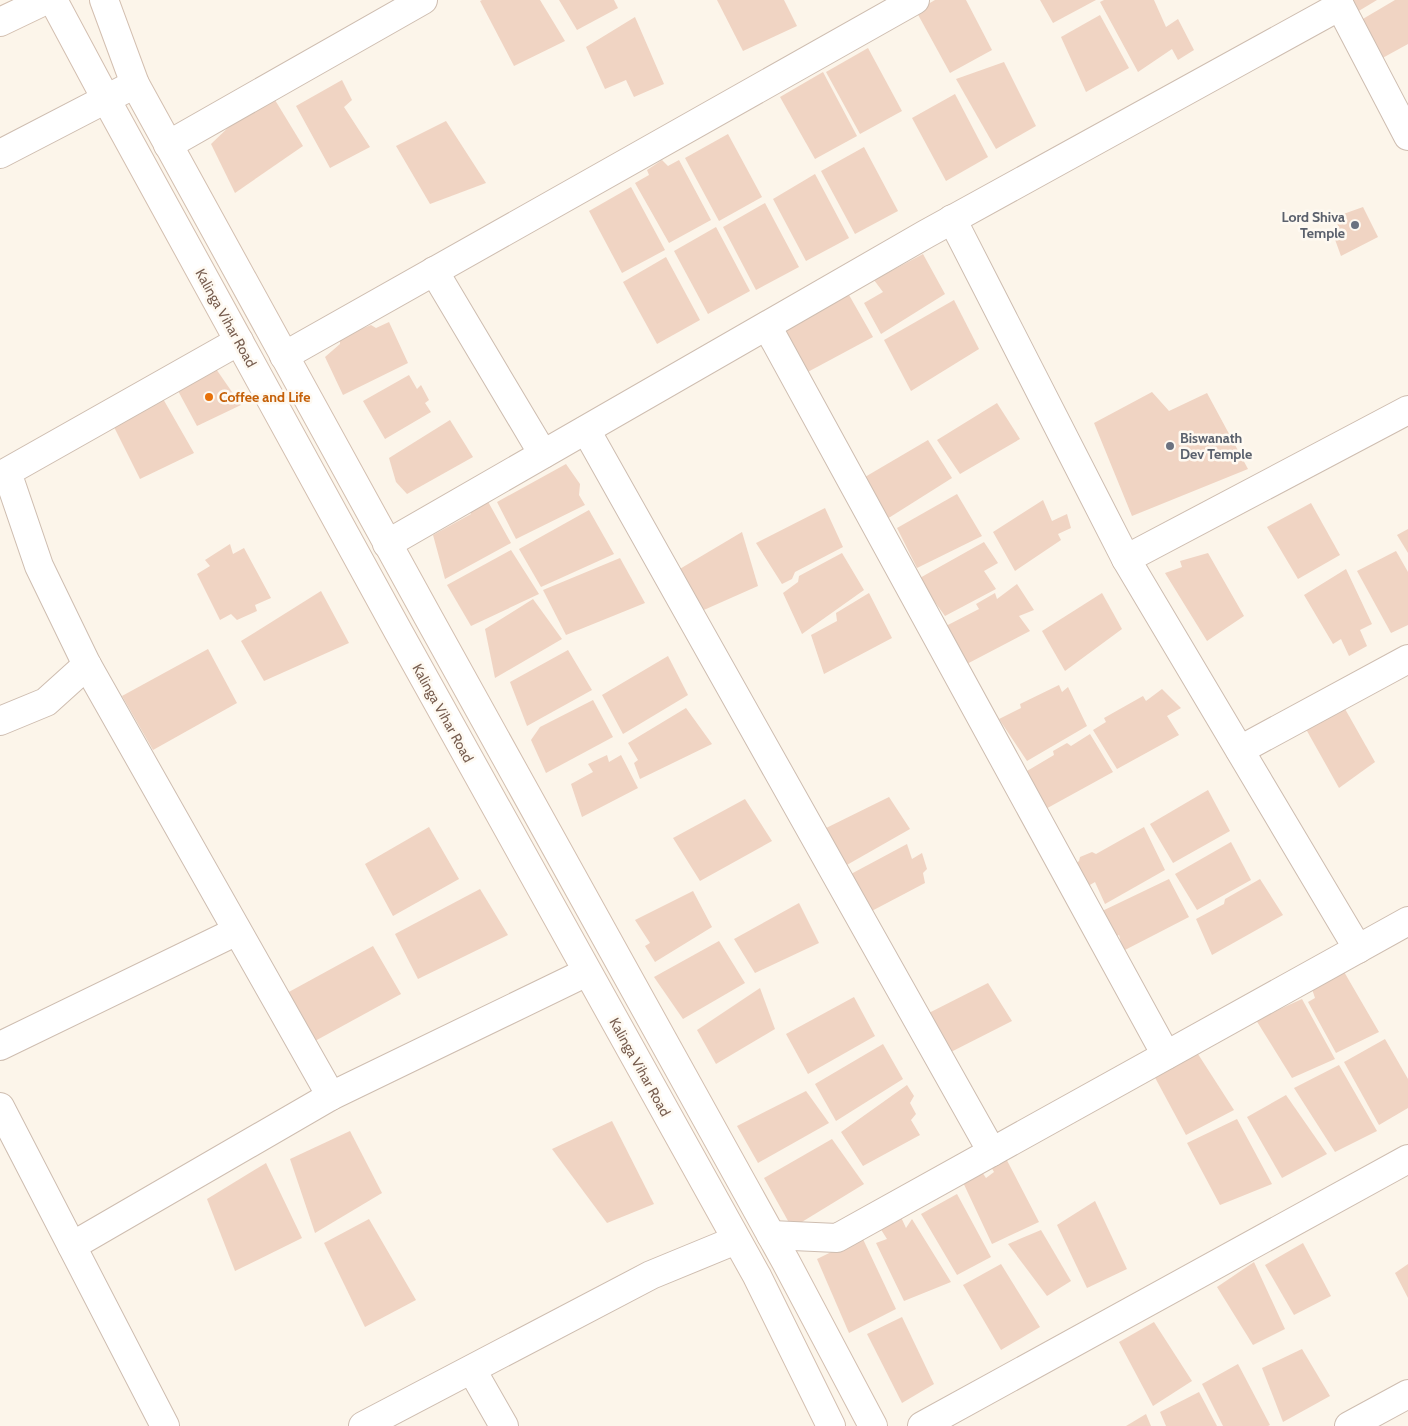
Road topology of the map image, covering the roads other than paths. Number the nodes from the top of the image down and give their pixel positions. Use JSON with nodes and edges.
{"nodes":[{"id":1,"x":46,"y":0,"type":"edge"},
{"id":2,"x":53,"y":0,"type":"edge"},
{"id":3,"x":104,"y":0,"type":"edge"},
{"id":4,"x":423,"y":0,"type":"edge"},
{"id":5,"x":915,"y":0,"type":"edge"},
{"id":6,"x":1338,"y":3,"type":"edge"},
{"id":7,"x":0,"y":22,"type":"edge"},
{"id":8,"x":134,"y":84,"type":"junction"},
{"id":9,"x":106,"y":99,"type":"junction"},
{"id":10,"x":1408,"y":136,"type":"edge"},
{"id":11,"x":168,"y":145,"type":"junction"},
{"id":12,"x":0,"y":154,"type":"edge"},
{"id":13,"x":952,"y":219,"type":"junction"},
{"id":14,"x":434,"y":271,"type":"junction"},
{"id":15,"x":767,"y":326,"type":"junction"},
{"id":16,"x":239,"y":341,"type":"junction"},
{"id":17,"x":284,"y":356,"type":"junction"},
{"id":18,"x":1408,"y":410,"type":"edge"},
{"id":19,"x":586,"y":430,"type":"junction"},
{"id":20,"x":543,"y":454,"type":"junction"},
{"id":21,"x":3,"y":474,"type":"edge"},
{"id":22,"x":387,"y":544,"type":"junction"},
{"id":23,"x":1126,"y":559,"type":"junction"},
{"id":24,"x":87,"y":665,"type":"junction"},
{"id":25,"x":1405,"y":667,"type":"edge"},
{"id":26,"x":0,"y":721,"type":"edge"},
{"id":27,"x":1240,"y":750,"type":"junction"},
{"id":28,"x":1408,"y":921,"type":"edge"},
{"id":29,"x":237,"y":930,"type":"junction"},
{"id":30,"x":1358,"y":949,"type":"junction"},
{"id":31,"x":587,"y":972,"type":"junction"},
{"id":32,"x":0,"y":1046,"type":"edge"},
{"id":33,"x":1166,"y":1055,"type":"junction"},
{"id":34,"x":331,"y":1096,"type":"junction"},
{"id":35,"x":0,"y":1106,"type":"edge"},
{"id":36,"x":992,"y":1152,"type":"junction"},
{"id":37,"x":1408,"y":1159,"type":"edge"},
{"id":38,"x":752,"y":1203,"type":"junction"},
{"id":39,"x":730,"y":1229,"type":"junction"},
{"id":40,"x":771,"y":1235,"type":"junction"},
{"id":41,"x":72,"y":1246,"type":"junction"},
{"id":42,"x":787,"y":1264,"type":"junction"},
{"id":43,"x":756,"y":1276,"type":"junction"},
{"id":44,"x":472,"y":1370,"type":"junction"},
{"id":45,"x":1408,"y":1394,"type":"edge"},
{"id":46,"x":165,"y":1426,"type":"edge"},
{"id":47,"x":363,"y":1426,"type":"edge"},
{"id":48,"x":504,"y":1426,"type":"edge"},
{"id":49,"x":832,"y":1426,"type":"edge"},
{"id":50,"x":874,"y":1426,"type":"edge"},
{"id":51,"x":922,"y":1426,"type":"edge"},
{"id":52,"x":1350,"y":1426,"type":"edge"}],
"edges":[{"from":1,"to":7,"type":"street"},
{"from":2,"to":9,"type":"street","name":"Kalinga Vihar Road"},
{"from":3,"to":8,"type":"street"},
{"from":4,"to":11,"type":"street"},
{"from":5,"to":14,"type":"street"},
{"from":6,"to":10,"type":"street"},
{"from":6,"to":13,"type":"street"},
{"from":8,"to":9,"type":"street"},
{"from":8,"to":11,"type":"street"},
{"from":9,"to":12,"type":"street"},
{"from":9,"to":16,"type":"street","name":"Kalinga Vihar Road"},
{"from":11,"to":17,"type":"street"},
{"from":13,"to":15,"type":"street"},
{"from":13,"to":23,"type":"street"},
{"from":14,"to":17,"type":"street"},
{"from":14,"to":20,"type":"street"},
{"from":15,"to":19,"type":"street"},
{"from":15,"to":33,"type":"street"},
{"from":16,"to":21,"type":"street"},
{"from":16,"to":31,"type":"street","name":"Kalinga Vihar Road"},
{"from":17,"to":22,"type":"street"},
{"from":18,"to":23,"type":"street"},
{"from":19,"to":20,"type":"street"},
{"from":19,"to":36,"type":"street"},
{"from":20,"to":22,"type":"street"},
{"from":21,"to":24,"type":"street"},
{"from":22,"to":38,"type":"street"},
{"from":23,"to":27,"type":"street"},
{"from":24,"to":26,"type":"street"},
{"from":24,"to":29,"type":"street"},
{"from":25,"to":27,"type":"street"},
{"from":27,"to":30,"type":"street"},
{"from":28,"to":30,"type":"street"},
{"from":29,"to":32,"type":"street"},
{"from":29,"to":34,"type":"street"},
{"from":30,"to":33,"type":"street"},
{"from":31,"to":34,"type":"street"},
{"from":31,"to":39,"type":"street","name":"Kalinga Vihar Road"},
{"from":33,"to":36,"type":"street"},
{"from":34,"to":41,"type":"street"},
{"from":35,"to":41,"type":"street"},
{"from":36,"to":40,"type":"street"},
{"from":37,"to":51,"type":"street"},
{"from":38,"to":39,"type":"street"},
{"from":38,"to":40,"type":"street"},
{"from":39,"to":43,"type":"street","name":"Kalinga Vihar Road"},
{"from":39,"to":44,"type":"street"},
{"from":40,"to":42,"type":"street"},
{"from":41,"to":46,"type":"street"},
{"from":42,"to":43,"type":"street"},
{"from":42,"to":50,"type":"street"},
{"from":43,"to":49,"type":"street","name":"Kalinga Vihar Road"},
{"from":44,"to":47,"type":"street"},
{"from":44,"to":48,"type":"street"},
{"from":45,"to":52,"type":"street"}]}
